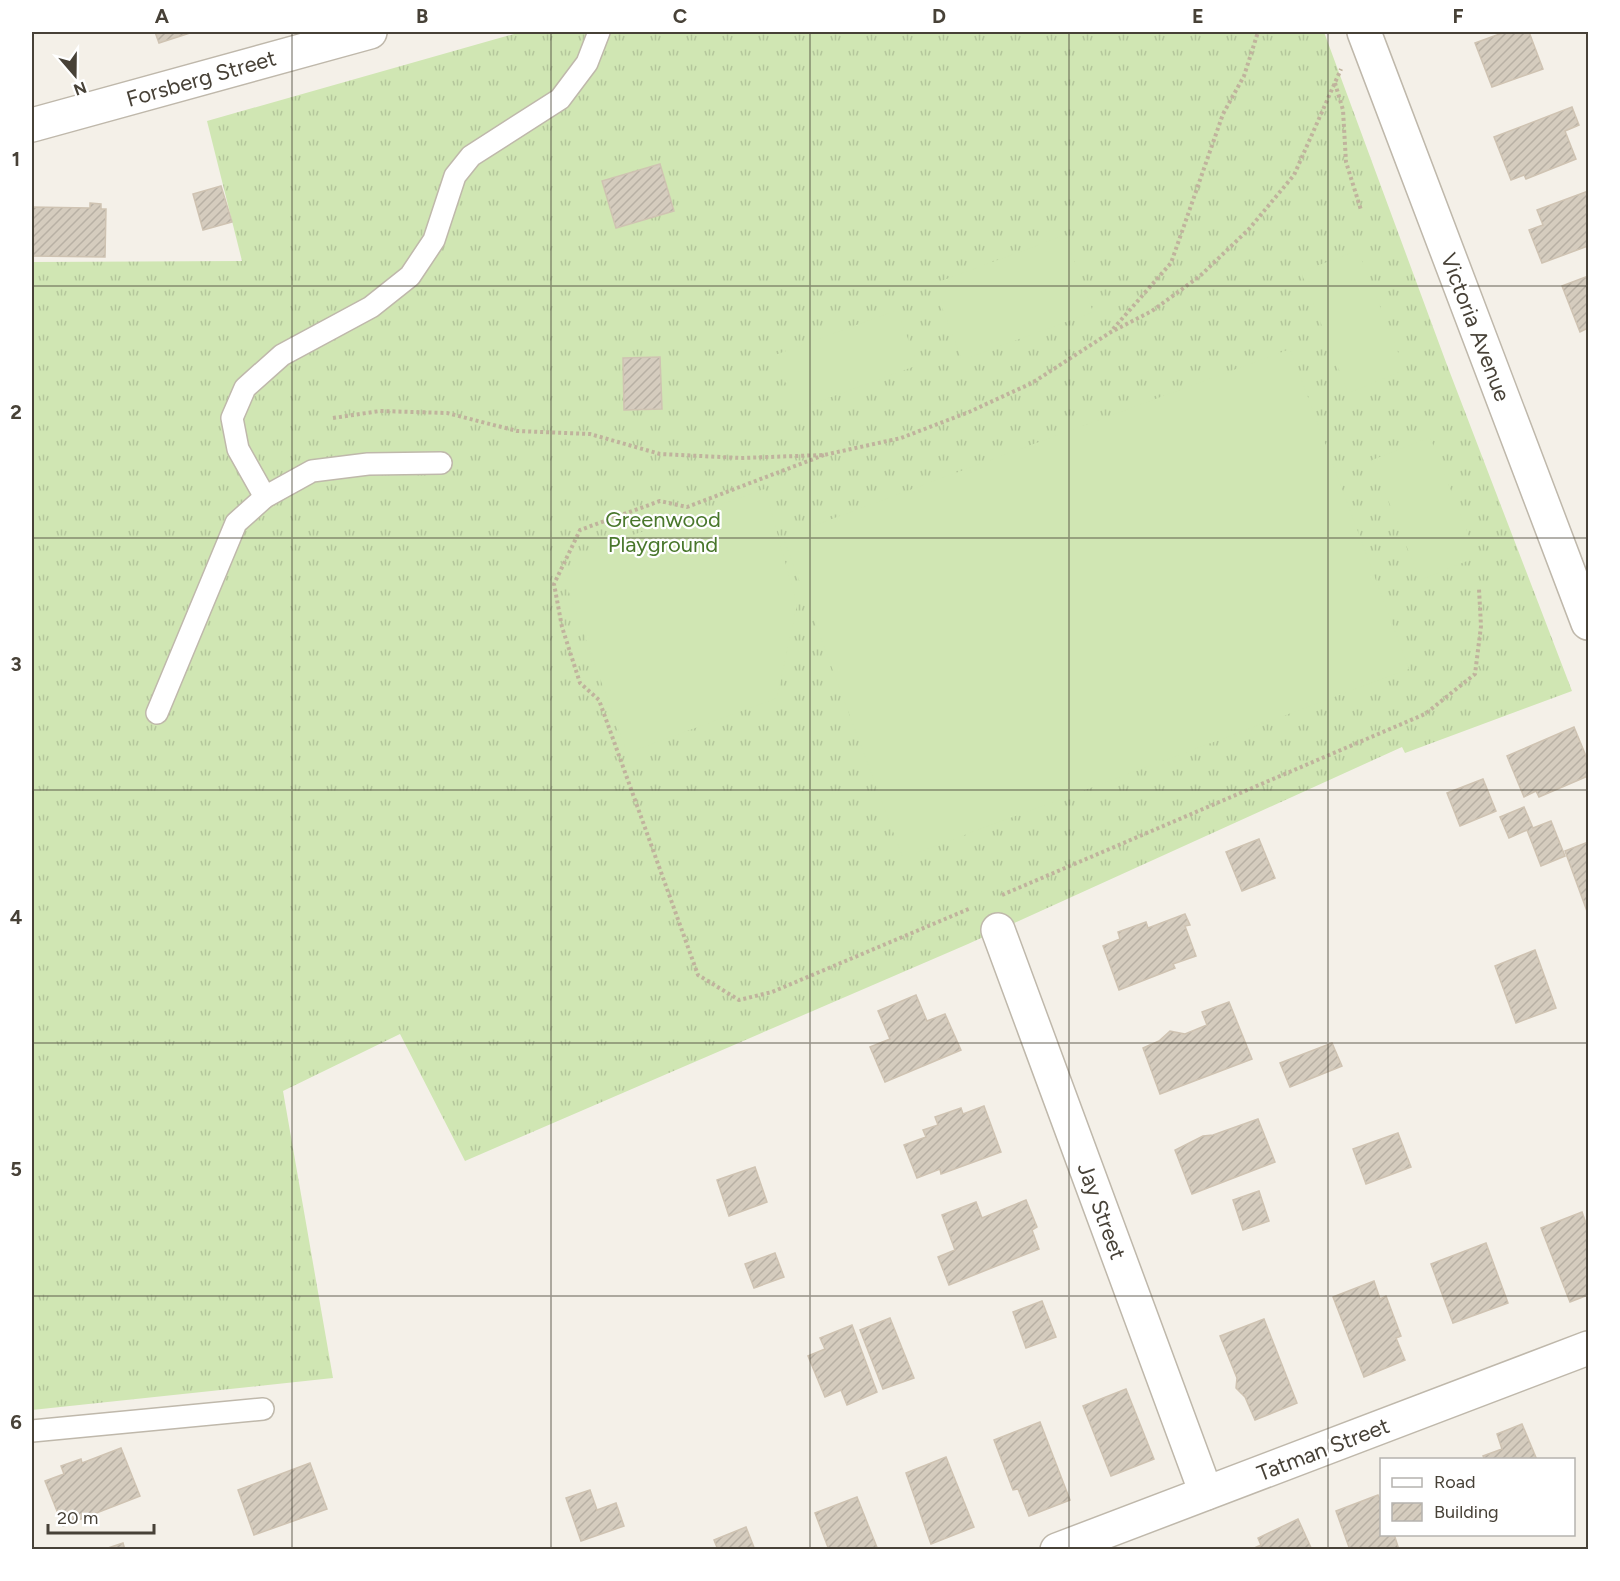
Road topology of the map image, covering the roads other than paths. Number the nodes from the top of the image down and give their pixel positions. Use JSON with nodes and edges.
{"nodes":[{"id":1,"x":370,"y":32,"type":"edge"},
{"id":2,"x":599,"y":32,"type":"edge"},
{"id":3,"x":1366,"y":38,"type":"edge"},
{"id":4,"x":32,"y":125,"type":"edge"},
{"id":5,"x":441,"y":463,"type":"dead end"},
{"id":6,"x":265,"y":497,"type":"junction"},
{"id":7,"x":1588,"y":623,"type":"edge"},
{"id":8,"x":157,"y":713,"type":"dead end"},
{"id":9,"x":998,"y":930,"type":"dead end"},
{"id":10,"x":1588,"y":1348,"type":"edge"},
{"id":11,"x":263,"y":1409,"type":"dead end"},
{"id":12,"x":32,"y":1431,"type":"edge"},
{"id":13,"x":1206,"y":1493,"type":"junction"},
{"id":14,"x":1057,"y":1550,"type":"edge"}],
"edges":[{"from":1,"to":4,"type":"street","name":"Forsberg Street"},
{"from":2,"to":6,"type":"lane"},
{"from":3,"to":7,"type":"street","name":"Victoria Avenue"},
{"from":5,"to":6,"type":"lane"},
{"from":6,"to":8,"type":"lane"},
{"from":9,"to":13,"type":"street","name":"Jay Street"},
{"from":10,"to":13,"type":"street","name":"Tatman Street"},
{"from":11,"to":12,"type":"lane"},
{"from":13,"to":14,"type":"street","name":"Tatman Street"}]}
